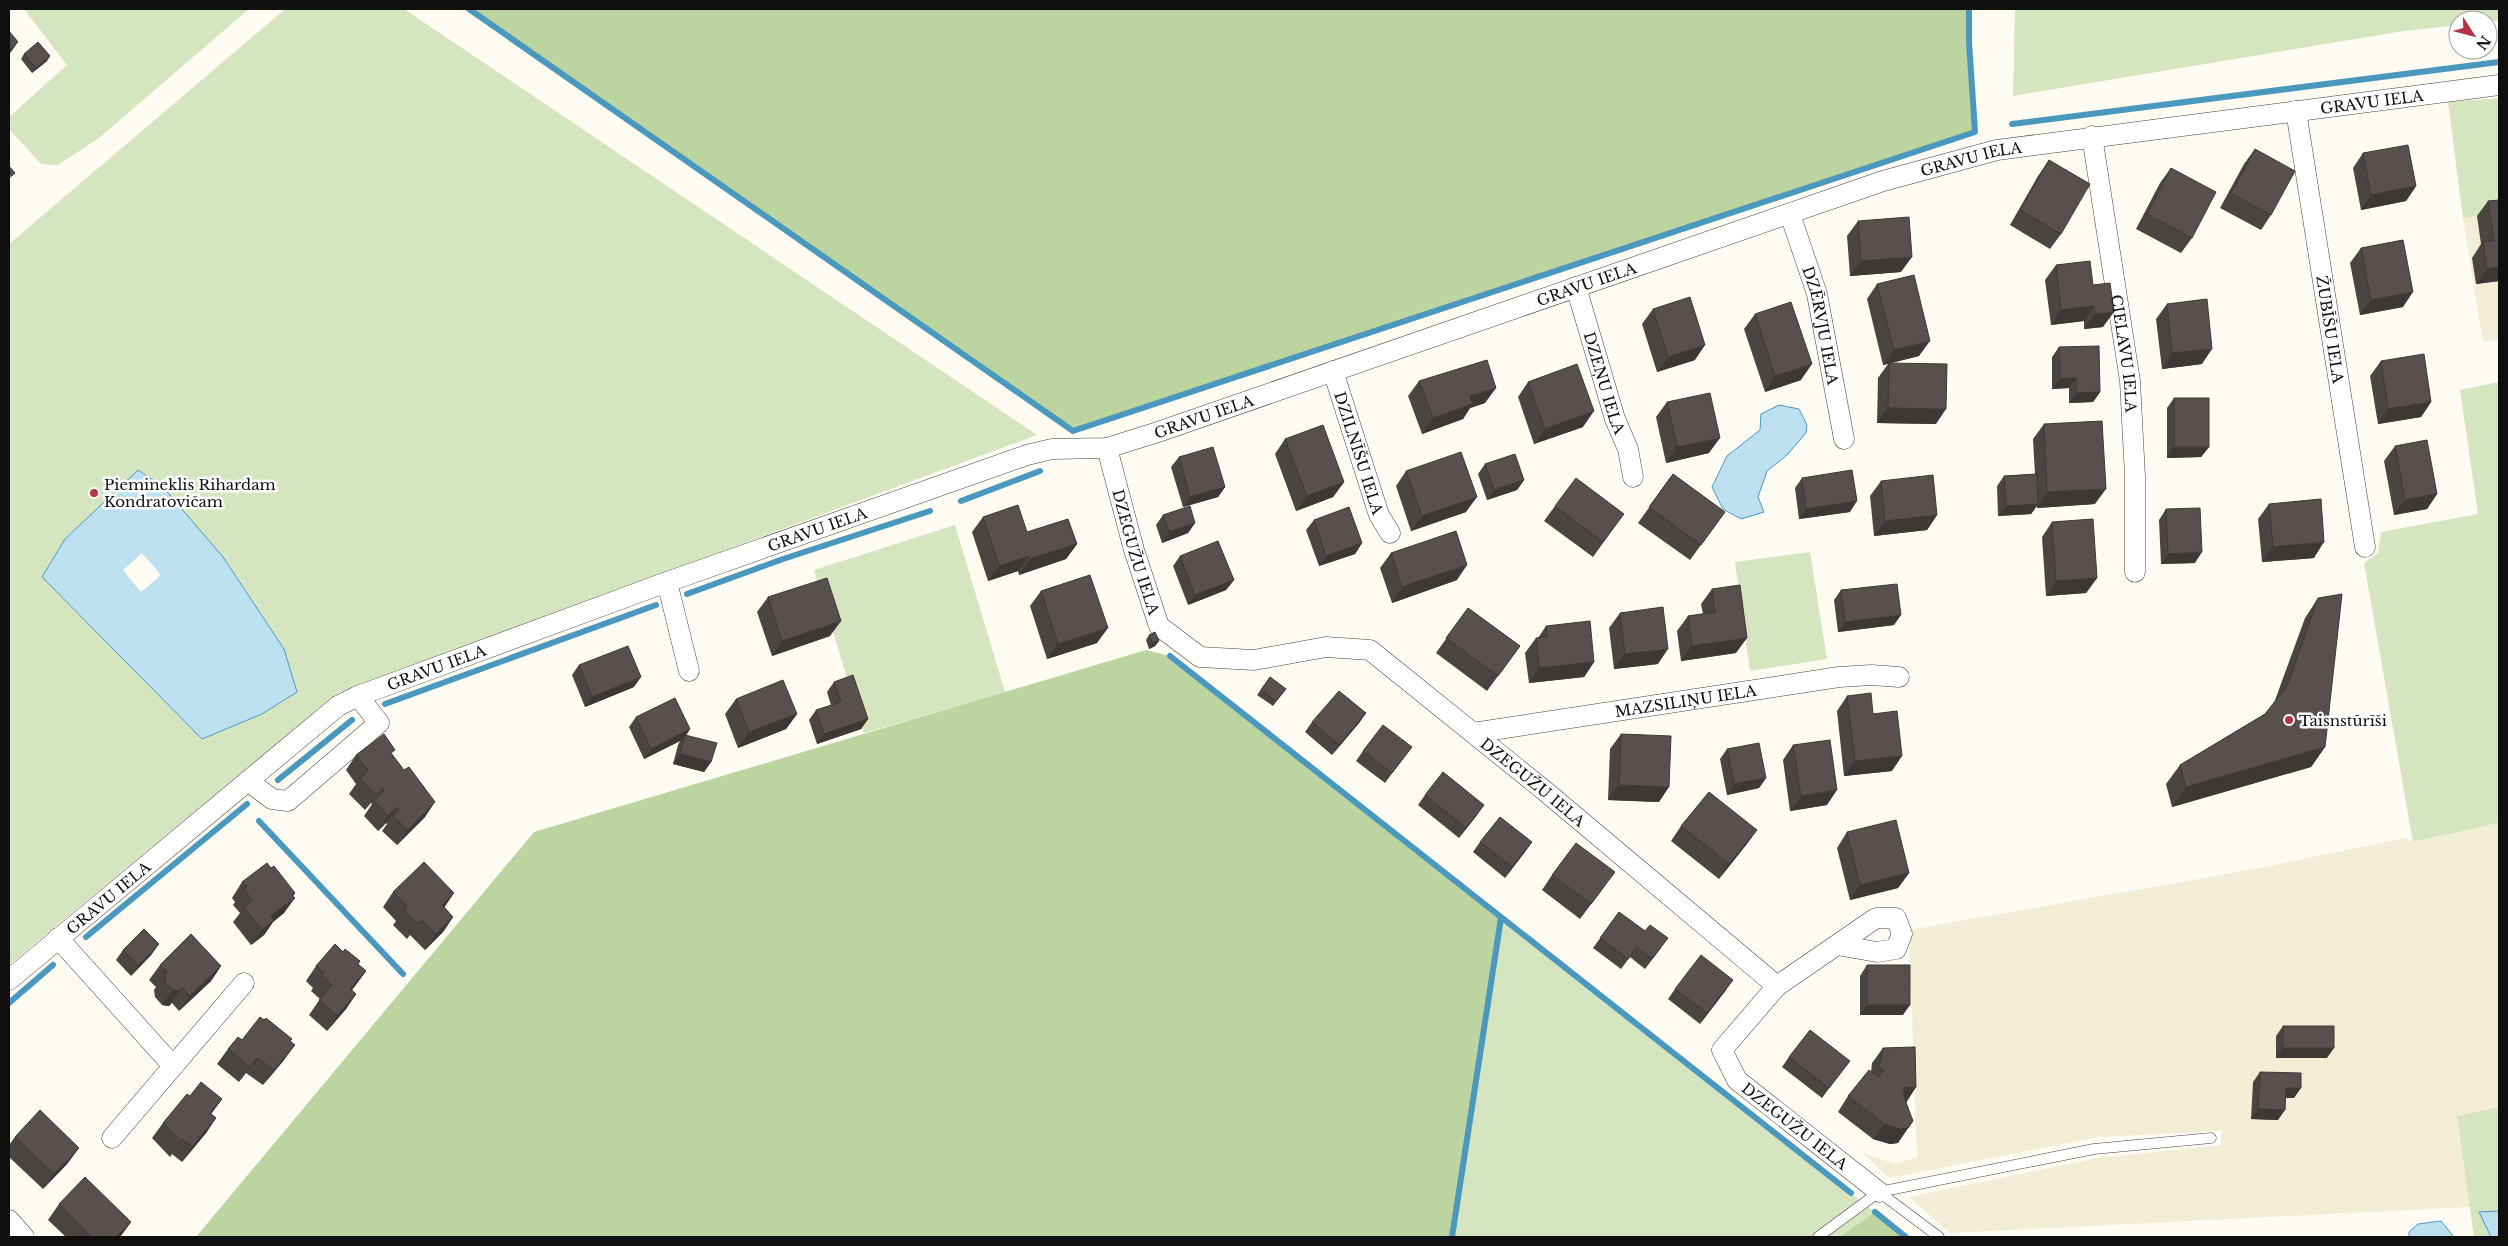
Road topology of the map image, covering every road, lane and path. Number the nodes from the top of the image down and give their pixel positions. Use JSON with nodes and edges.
{"nodes":[{"id":1,"x":2499,"y":85,"type":"edge"},
{"id":2,"x":2296,"y":111,"type":"junction"},
{"id":3,"x":2092,"y":136,"type":"junction"},
{"id":4,"x":1790,"y":214,"type":"junction"},
{"id":5,"x":1576,"y":287,"type":"junction"},
{"id":6,"x":1333,"y":372,"type":"junction"},
{"id":7,"x":1844,"y":439,"type":"dead end"},
{"id":8,"x":1107,"y":448,"type":"junction"},
{"id":9,"x":1633,"y":477,"type":"dead end"},
{"id":10,"x":1390,"y":533,"type":"dead end"},
{"id":11,"x":2364,"y":548,"type":"dead end"},
{"id":12,"x":2134,"y":572,"type":"dead end"},
{"id":13,"x":667,"y":582,"type":"junction"},
{"id":14,"x":688,"y":671,"type":"dead end"},
{"id":15,"x":1899,"y":677,"type":"dead end"},
{"id":16,"x":358,"y":696,"type":"junction"},
{"id":17,"x":1473,"y":733,"type":"junction"},
{"id":18,"x":248,"y":780,"type":"junction"},
{"id":19,"x":58,"y":938,"type":"junction"},
{"id":20,"x":1837,"y":945,"type":"dead end"},
{"id":21,"x":9,"y":980,"type":"edge"},
{"id":22,"x":244,"y":983,"type":"dead end"},
{"id":23,"x":1777,"y":986,"type":"junction"},
{"id":24,"x":173,"y":1066,"type":"junction"},
{"id":25,"x":112,"y":1138,"type":"dead end"},
{"id":26,"x":2211,"y":1138,"type":"dead end"},
{"id":27,"x":1879,"y":1192,"type":"junction"},
{"id":28,"x":9,"y":1220,"type":"edge"},
{"id":29,"x":24,"y":1237,"type":"edge"},
{"id":30,"x":1818,"y":1237,"type":"edge"},
{"id":31,"x":1939,"y":1237,"type":"edge"}],
"edges":[{"from":1,"to":2,"type":"street","name":"GRAVU IELA"},
{"from":2,"to":3,"type":"street","name":"GRAVU IELA"},
{"from":2,"to":11,"type":"street","name":"ŽUBĪŠU IELA"},
{"from":3,"to":4,"type":"street","name":"GRAVU IELA"},
{"from":3,"to":12,"type":"street","name":"CIELAVU IELA"},
{"from":4,"to":5,"type":"street","name":"GRAVU IELA"},
{"from":4,"to":7,"type":"street","name":"DZĒRVJU IELA"},
{"from":5,"to":6,"type":"street","name":"GRAVU IELA"},
{"from":5,"to":9,"type":"street","name":"DZEŅU IELA"},
{"from":6,"to":8,"type":"street","name":"GRAVU IELA"},
{"from":6,"to":10,"type":"street","name":"DZILNĪŠU IELA"},
{"from":8,"to":13,"type":"street","name":"GRAVU IELA"},
{"from":8,"to":17,"type":"street","name":"DZEGUŽU IELA"},
{"from":13,"to":14,"type":"street"},
{"from":13,"to":16,"type":"street","name":"GRAVU IELA"},
{"from":15,"to":17,"type":"street","name":"MAZSILIŅU IELA"},
{"from":16,"to":18,"type":"street","name":"GRAVU IELA"},
{"from":16,"to":18,"type":"street"},
{"from":17,"to":23,"type":"street","name":"DZEGUŽU IELA"},
{"from":18,"to":19,"type":"street","name":"GRAVU IELA"},
{"from":19,"to":21,"type":"street","name":"GRAVU IELA"},
{"from":19,"to":24,"type":"street"},
{"from":20,"to":23,"type":"street"},
{"from":22,"to":24,"type":"street"},
{"from":23,"to":27,"type":"street","name":"DZEGUŽU IELA"},
{"from":24,"to":25,"type":"street"},
{"from":26,"to":27,"type":"lane"},
{"from":27,"to":30,"type":"lane"},
{"from":27,"to":31,"type":"lane"},
{"from":28,"to":29,"type":"street"}]}
